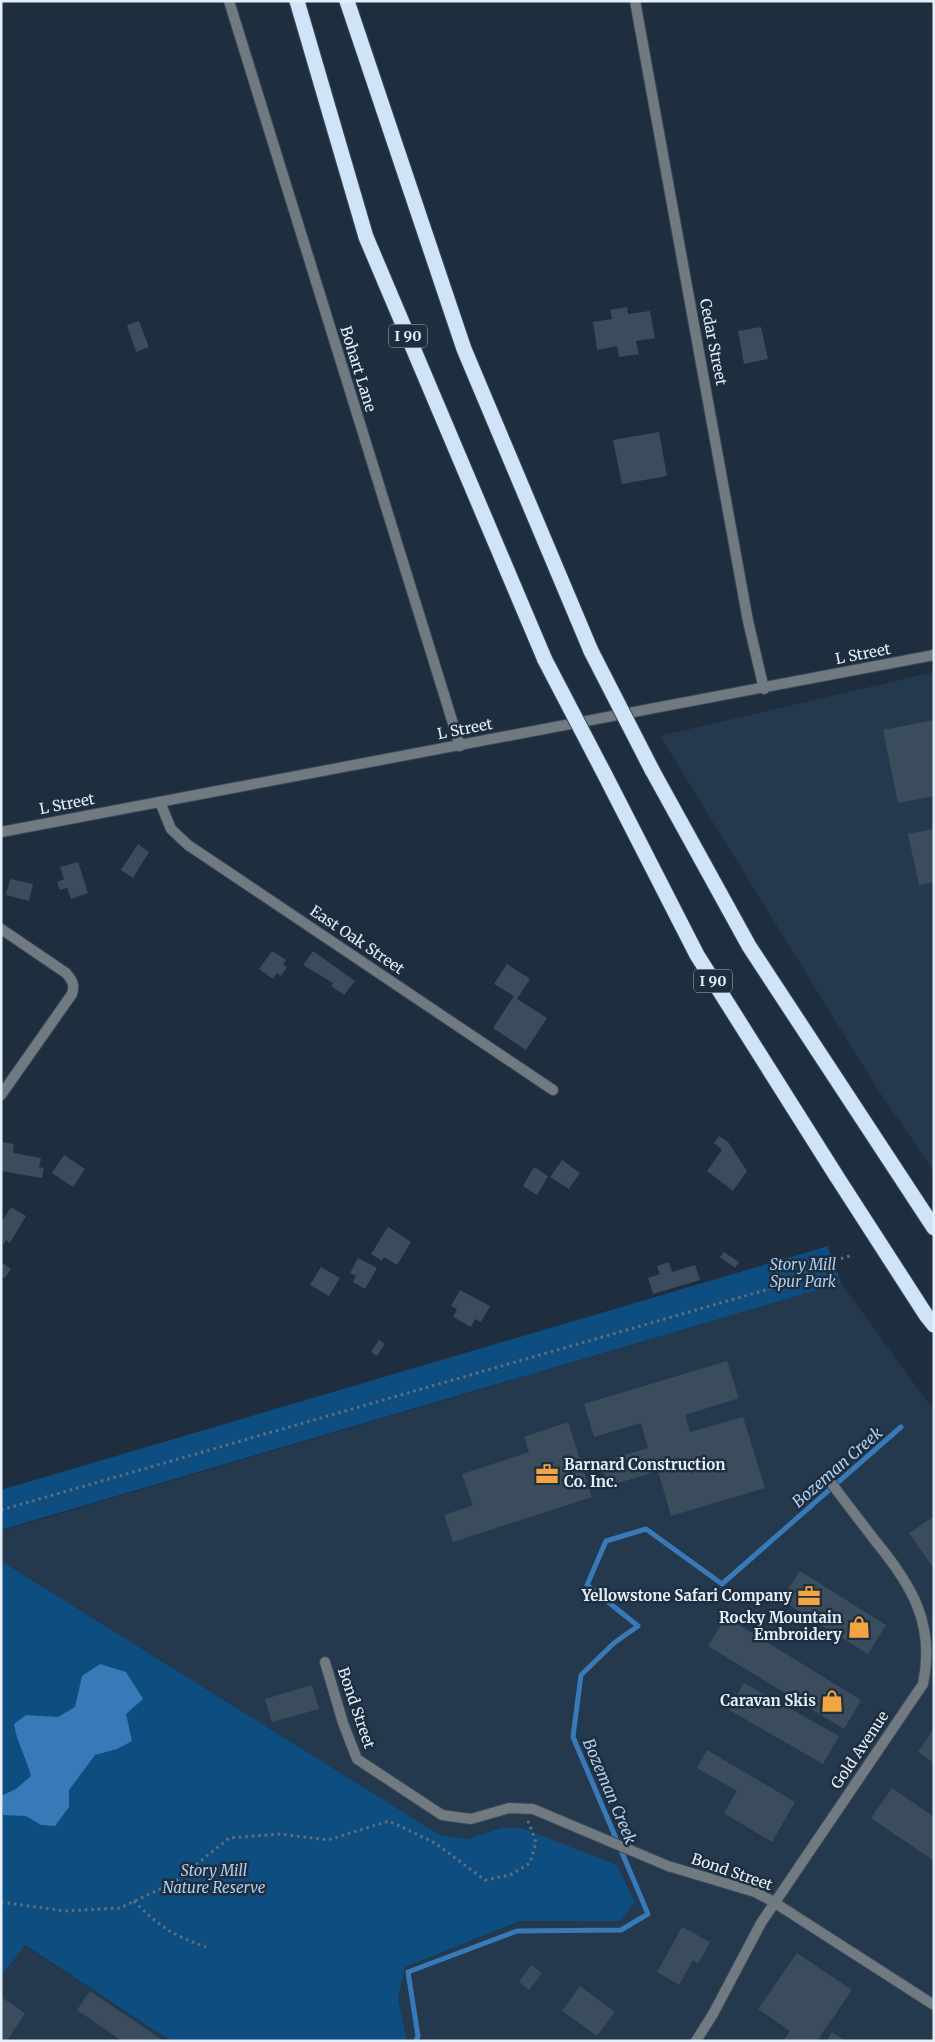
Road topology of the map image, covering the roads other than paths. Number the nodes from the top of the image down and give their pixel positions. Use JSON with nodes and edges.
{"nodes":[{"id":1,"x":229,"y":1,"type":"edge"},
{"id":2,"x":297,"y":1,"type":"edge"},
{"id":3,"x":347,"y":1,"type":"edge"},
{"id":4,"x":635,"y":1,"type":"edge"},
{"id":5,"x":934,"y":655,"type":"edge"},
{"id":6,"x":764,"y":689,"type":"junction"},
{"id":7,"x":460,"y":746,"type":"junction"},
{"id":8,"x":160,"y":802,"type":"junction"},
{"id":9,"x":1,"y":832,"type":"edge"},
{"id":10,"x":1,"y":929,"type":"edge"},
{"id":11,"x":553,"y":1090,"type":"dead end"},
{"id":12,"x":1,"y":1095,"type":"edge"},
{"id":13,"x":934,"y":1228,"type":"edge"},
{"id":14,"x":930,"y":1320,"type":"edge"},
{"id":15,"x":826,"y":1476,"type":"dead end"},
{"id":16,"x":325,"y":1662,"type":"dead end"},
{"id":17,"x":775,"y":1902,"type":"junction"},
{"id":18,"x":934,"y":2005,"type":"edge"},
{"id":19,"x":696,"y":2041,"type":"edge"}],
"edges":[{"from":1,"to":7,"type":"street","name":"Bohart Lane"},
{"from":2,"to":14,"type":"highway","number":"I 90","bridge":true},
{"from":3,"to":13,"type":"highway","bridge":true},
{"from":4,"to":6,"type":"street","name":"Cedar Street"},
{"from":5,"to":6,"type":"street","name":"L Street"},
{"from":6,"to":7,"type":"street","name":"L Street"},
{"from":7,"to":8,"type":"street","name":"L Street"},
{"from":8,"to":9,"type":"street","name":"L Street"},
{"from":8,"to":11,"type":"street","name":"East Oak Street"},
{"from":10,"to":12,"type":"street"},
{"from":15,"to":17,"type":"street","name":"Gold Avenue"},
{"from":16,"to":17,"type":"street","name":"Bond Street"},
{"from":17,"to":18,"type":"street","name":"Bond Street"},
{"from":17,"to":19,"type":"street","name":"Gold Avenue"}]}
